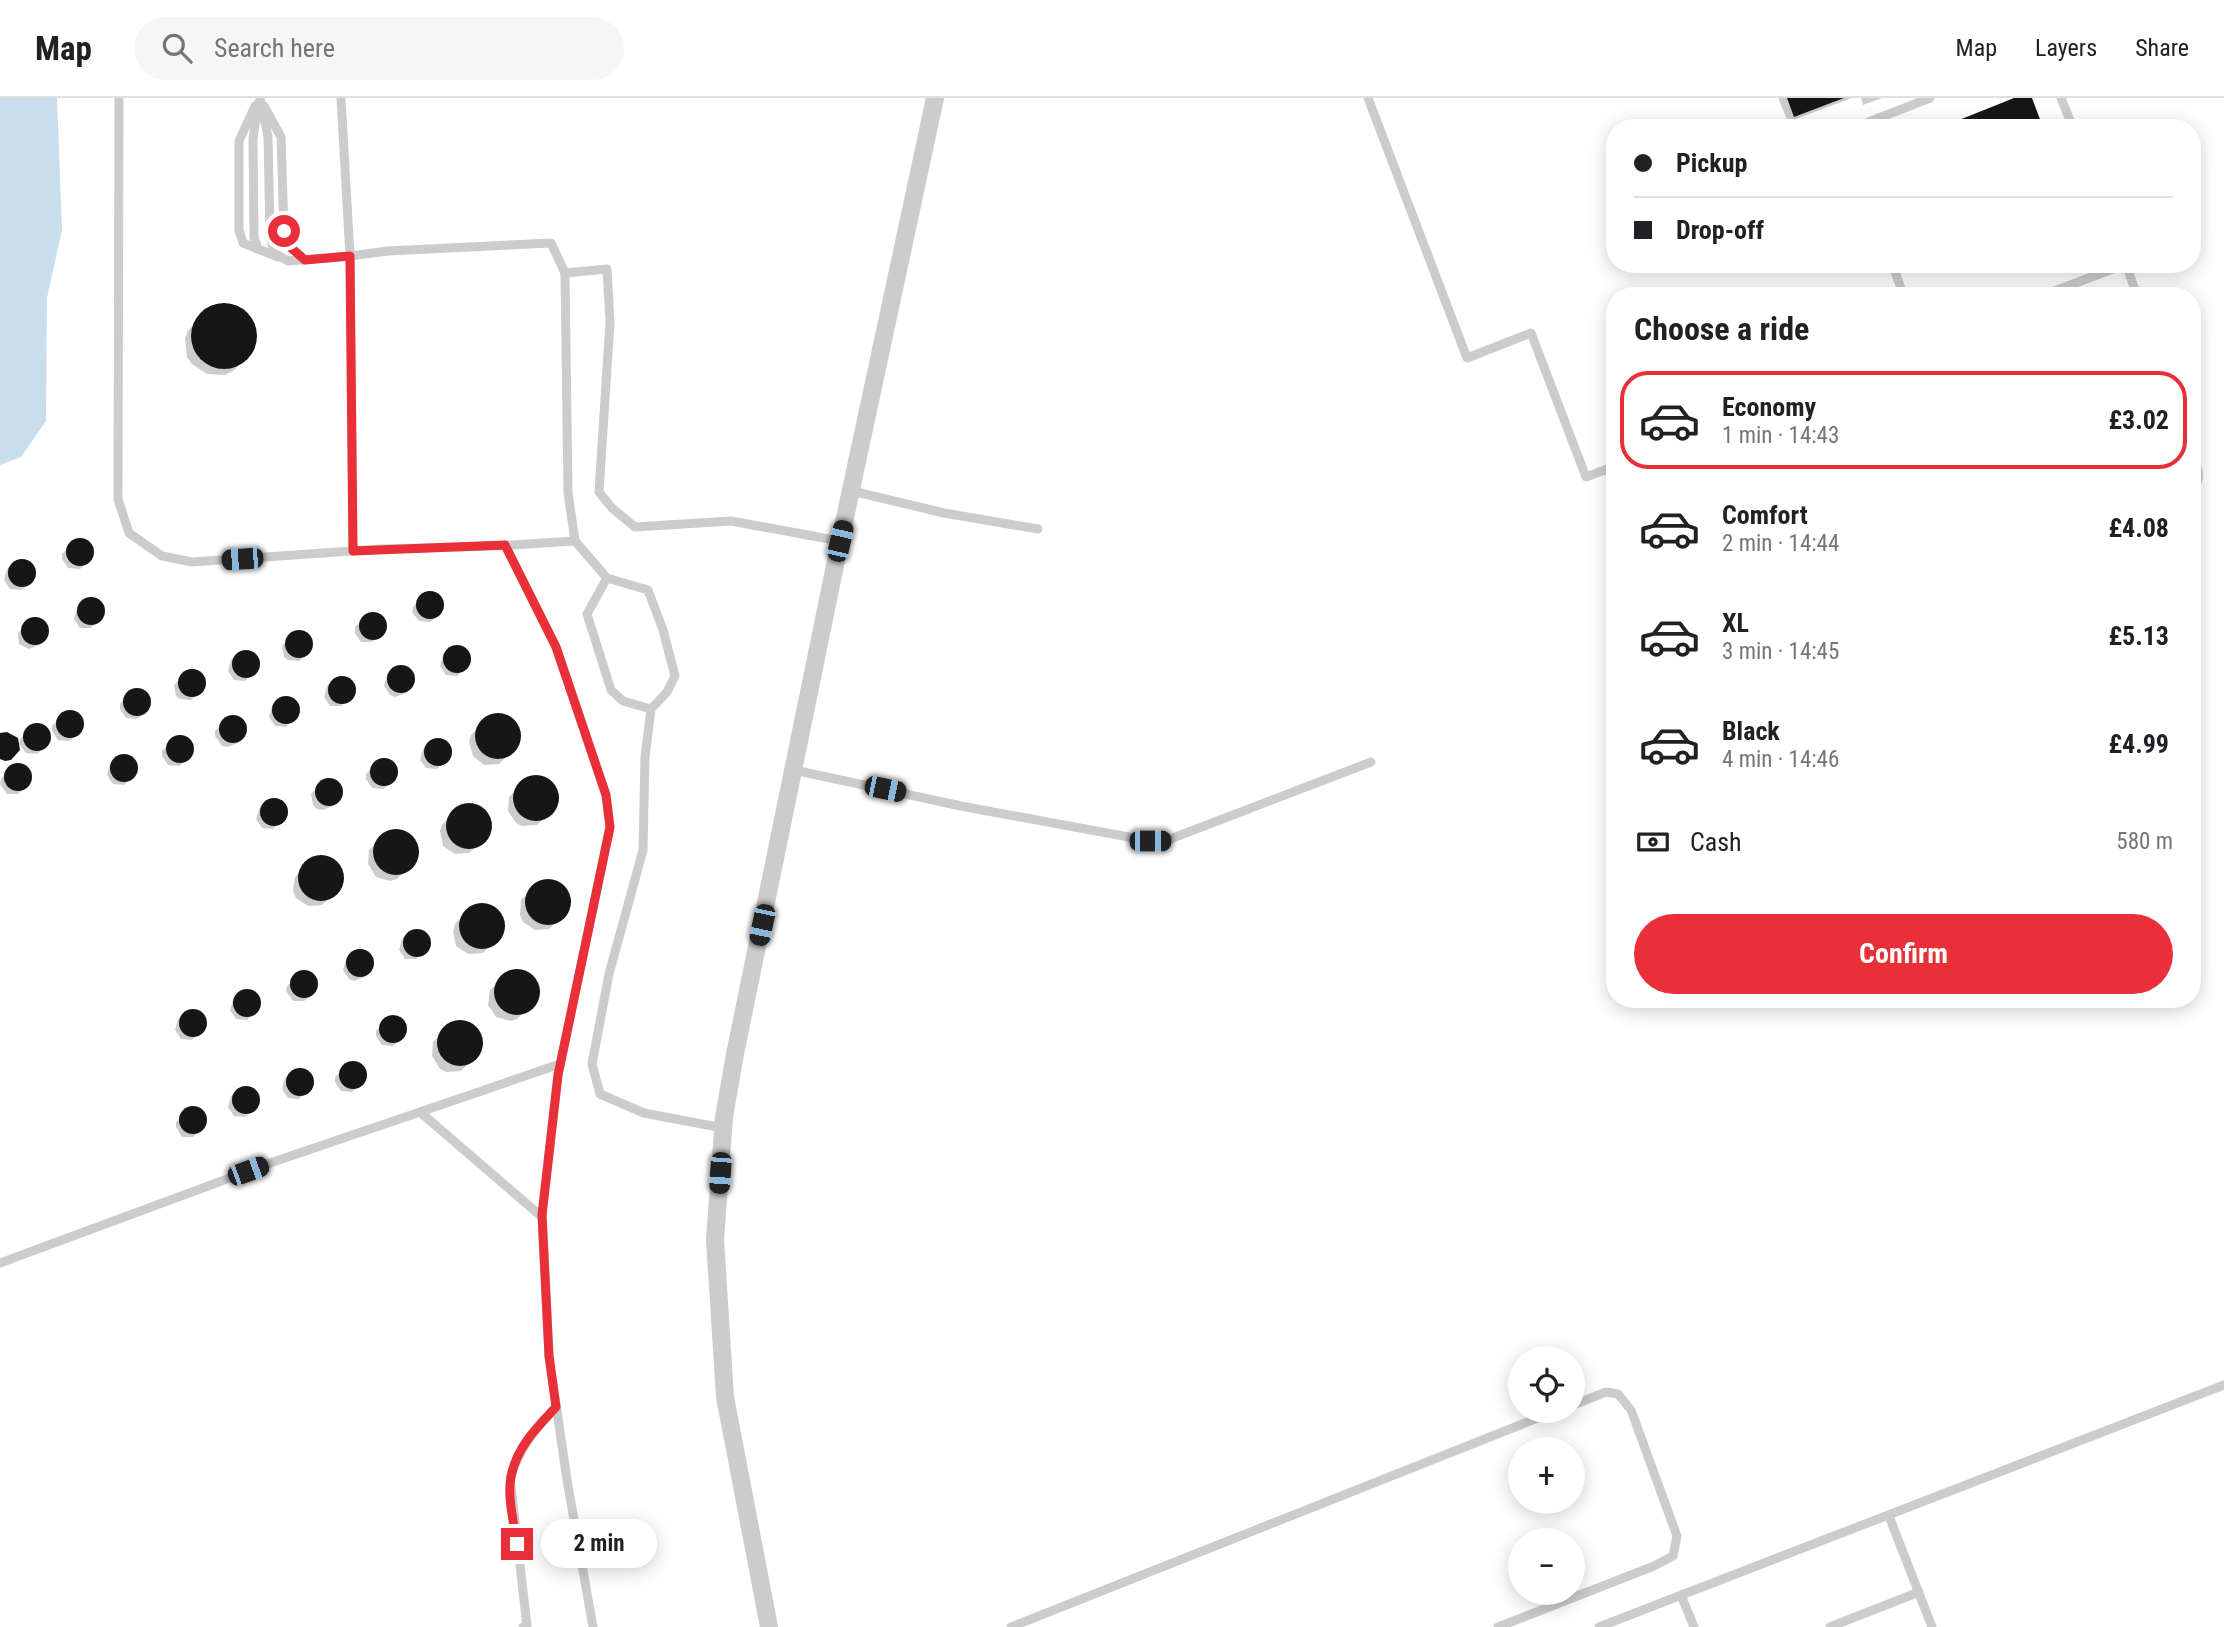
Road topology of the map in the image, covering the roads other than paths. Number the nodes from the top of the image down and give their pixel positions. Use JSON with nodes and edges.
{"nodes":[{"id":1,"x":120,"y":98,"type":"edge"},
{"id":2,"x":259,"y":98,"type":"edge"},
{"id":3,"x":341,"y":98,"type":"edge"},
{"id":4,"x":935,"y":98,"type":"edge"},
{"id":5,"x":1368,"y":98,"type":"edge"},
{"id":6,"x":1930,"y":98,"type":"edge"},
{"id":7,"x":2061,"y":98,"type":"edge"},
{"id":8,"x":1876,"y":119,"type":"edge"},
{"id":9,"x":2069,"y":119,"type":"edge"},
{"id":10,"x":258,"y":249,"type":"junction"},
{"id":11,"x":350,"y":256,"type":"junction"},
{"id":12,"x":305,"y":260,"type":"junction"},
{"id":13,"x":288,"y":261,"type":"junction"},
{"id":14,"x":565,"y":273,"type":"junction"},
{"id":15,"x":2102,"y":273,"type":"edge"},
{"id":16,"x":2065,"y":287,"type":"edge"},
{"id":17,"x":1606,"y":469,"type":"edge"},
{"id":18,"x":852,"y":491,"type":"junction"},
{"id":19,"x":1038,"y":528,"type":"dead end"},
{"id":20,"x":575,"y":541,"type":"junction"},
{"id":21,"x":840,"y":541,"type":"junction"},
{"id":22,"x":505,"y":545,"type":"junction"},
{"id":23,"x":353,"y":551,"type":"junction"},
{"id":24,"x":607,"y":579,"type":"junction"},
{"id":25,"x":651,"y":709,"type":"junction"},
{"id":26,"x":1371,"y":762,"type":"dead end"},
{"id":27,"x":794,"y":770,"type":"junction"},
{"id":28,"x":560,"y":1064,"type":"junction"},
{"id":29,"x":420,"y":1112,"type":"junction"},
{"id":30,"x":723,"y":1128,"type":"junction"},
{"id":31,"x":542,"y":1217,"type":"junction"},
{"id":32,"x":0,"y":1262,"type":"edge"},
{"id":33,"x":2224,"y":1385,"type":"edge"},
{"id":34,"x":1585,"y":1400,"type":"edge"},
{"id":35,"x":556,"y":1407,"type":"junction"},
{"id":36,"x":1525,"y":1423,"type":"edge"},
{"id":37,"x":1889,"y":1516,"type":"junction"},
{"id":38,"x":1919,"y":1592,"type":"junction"},
{"id":39,"x":1681,"y":1595,"type":"junction"},
{"id":40,"x":523,"y":1627,"type":"edge"},
{"id":41,"x":593,"y":1627,"type":"edge"},
{"id":42,"x":769,"y":1627,"type":"edge"},
{"id":43,"x":1012,"y":1627,"type":"edge"},
{"id":44,"x":1498,"y":1627,"type":"edge"},
{"id":45,"x":1599,"y":1627,"type":"edge"},
{"id":46,"x":1694,"y":1627,"type":"edge"},
{"id":47,"x":1830,"y":1627,"type":"edge"},
{"id":48,"x":1933,"y":1627,"type":"edge"}],
"edges":[{"from":1,"to":23,"type":"lane"},
{"from":2,"to":10,"type":"lane"},
{"from":2,"to":10,"type":"lane"},
{"from":2,"to":12,"type":"lane"},
{"from":2,"to":13,"type":"lane"},
{"from":3,"to":11,"type":"lane"},
{"from":4,"to":18,"type":"street"},
{"from":5,"to":17,"type":"lane"},
{"from":6,"to":8,"type":"lane"},
{"from":7,"to":9,"type":"lane"},
{"from":10,"to":13,"type":"lane"},
{"from":11,"to":12,"type":"lane"},
{"from":11,"to":14,"type":"lane"},
{"from":11,"to":23,"type":"lane"},
{"from":12,"to":13,"type":"lane"},
{"from":14,"to":20,"type":"lane"},
{"from":14,"to":21,"type":"lane"},
{"from":15,"to":16,"type":"lane"},
{"from":18,"to":19,"type":"lane"},
{"from":18,"to":21,"type":"street"},
{"from":20,"to":22,"type":"lane"},
{"from":20,"to":24,"type":"lane"},
{"from":21,"to":27,"type":"street"},
{"from":22,"to":23,"type":"lane"},
{"from":22,"to":28,"type":"lane"},
{"from":24,"to":25,"type":"lane"},
{"from":24,"to":25,"type":"lane"},
{"from":25,"to":30,"type":"lane"},
{"from":26,"to":27,"type":"lane"},
{"from":27,"to":30,"type":"street"},
{"from":28,"to":29,"type":"lane"},
{"from":28,"to":31,"type":"lane"},
{"from":29,"to":31,"type":"lane"},
{"from":29,"to":32,"type":"lane"},
{"from":30,"to":42,"type":"street"},
{"from":31,"to":35,"type":"lane"},
{"from":33,"to":37,"type":"lane"},
{"from":34,"to":44,"type":"lane"},
{"from":35,"to":40,"type":"lane"},
{"from":35,"to":41,"type":"lane"},
{"from":36,"to":43,"type":"lane"},
{"from":37,"to":38,"type":"lane"},
{"from":37,"to":39,"type":"lane"},
{"from":38,"to":47,"type":"lane"},
{"from":38,"to":48,"type":"lane"},
{"from":39,"to":45,"type":"lane"},
{"from":39,"to":46,"type":"lane"}]}
